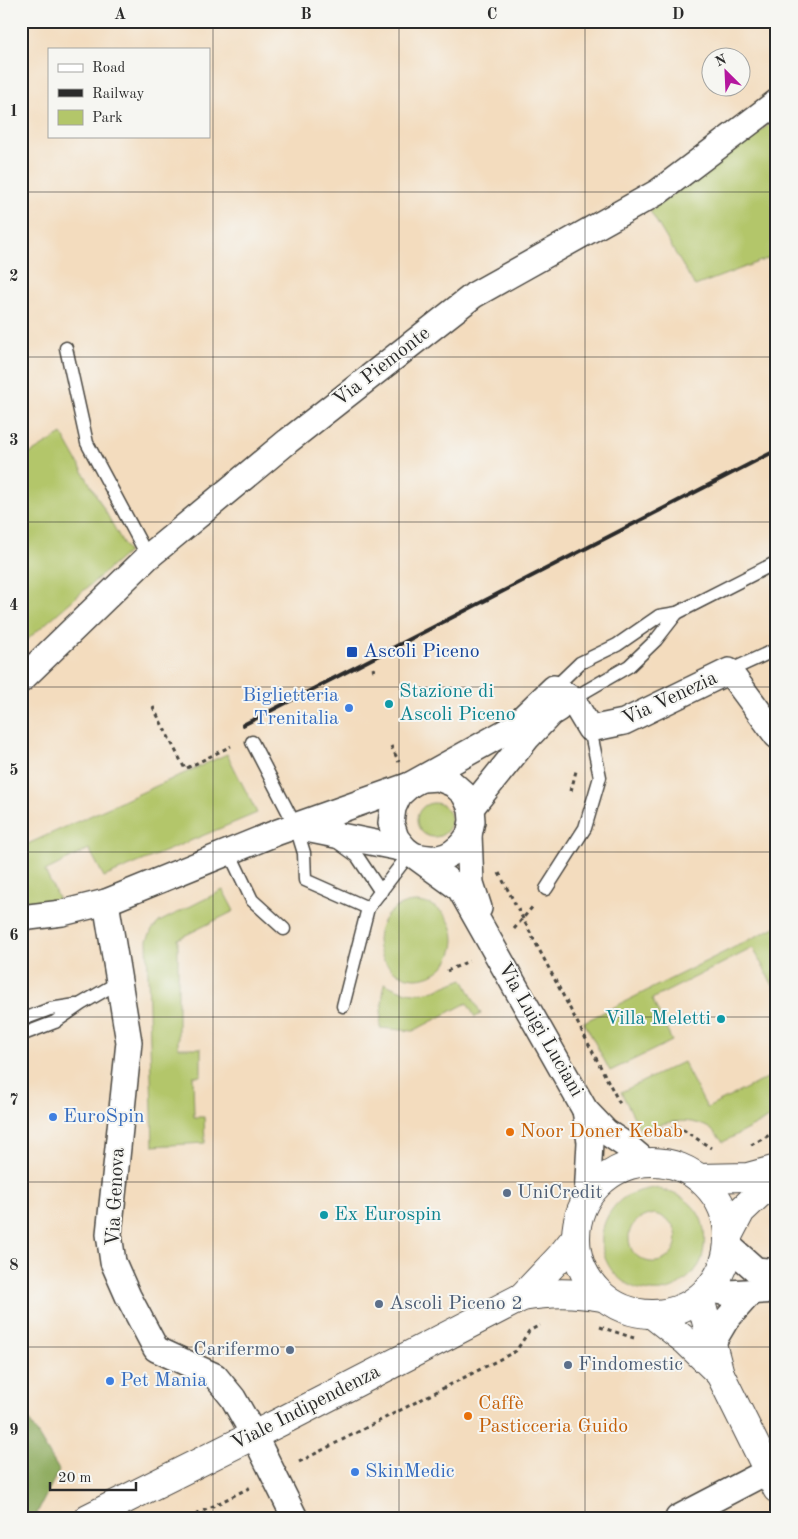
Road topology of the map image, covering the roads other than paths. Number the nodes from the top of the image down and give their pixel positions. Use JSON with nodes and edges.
{"nodes":[{"id":1,"x":777,"y":102,"type":"edge"},
{"id":2,"x":66,"y":348,"type":"dead end"},
{"id":3,"x":148,"y":556,"type":"junction"},
{"id":4,"x":777,"y":562,"type":"edge"},
{"id":5,"x":677,"y":613,"type":"junction"},
{"id":6,"x":777,"y":649,"type":"edge"},
{"id":7,"x":729,"y":671,"type":"junction"},
{"id":8,"x":21,"y":680,"type":"edge"},
{"id":9,"x":563,"y":693,"type":"junction"},
{"id":10,"x":590,"y":729,"type":"junction"},
{"id":11,"x":777,"y":736,"type":"edge"},
{"id":12,"x":252,"y":742,"type":"road end"},
{"id":13,"x":484,"y":744,"type":"junction"},
{"id":14,"x":505,"y":767,"type":"junction"},
{"id":15,"x":417,"y":782,"type":"junction"},
{"id":16,"x":471,"y":808,"type":"junction"},
{"id":17,"x":296,"y":827,"type":"junction"},
{"id":18,"x":326,"y":833,"type":"junction"},
{"id":19,"x":469,"y":835,"type":"junction"},
{"id":20,"x":229,"y":852,"type":"junction"},
{"id":21,"x":411,"y":853,"type":"junction"},
{"id":22,"x":546,"y":889,"type":"dead end"},
{"id":23,"x":381,"y":892,"type":"junction"},
{"id":24,"x":106,"y":902,"type":"junction"},
{"id":25,"x":368,"y":908,"type":"junction"},
{"id":26,"x":21,"y":918,"type":"edge"},
{"id":27,"x":284,"y":929,"type":"dead end"},
{"id":28,"x":494,"y":951,"type":"junction"},
{"id":29,"x":119,"y":982,"type":"junction"},
{"id":30,"x":81,"y":1004,"type":"junction"},
{"id":31,"x":343,"y":1006,"type":"dead end"},
{"id":32,"x":21,"y":1020,"type":"edge"},
{"id":33,"x":21,"y":1036,"type":"edge"},
{"id":34,"x":585,"y":1110,"type":"junction"},
{"id":35,"x":646,"y":1162,"type":"junction"},
{"id":36,"x":777,"y":1169,"type":"edge"},
{"id":37,"x":777,"y":1177,"type":"edge"},
{"id":38,"x":699,"y":1178,"type":"junction"},
{"id":39,"x":587,"y":1198,"type":"junction"},
{"id":40,"x":576,"y":1237,"type":"junction"},
{"id":41,"x":729,"y":1240,"type":"junction"},
{"id":42,"x":777,"y":1272,"type":"edge"},
{"id":43,"x":777,"y":1290,"type":"edge"},
{"id":44,"x":750,"y":1293,"type":"junction"},
{"id":45,"x":704,"y":1294,"type":"junction"},
{"id":46,"x":522,"y":1297,"type":"junction"},
{"id":47,"x":602,"y":1297,"type":"junction"},
{"id":48,"x":653,"y":1315,"type":"junction"},
{"id":49,"x":713,"y":1342,"type":"junction"},
{"id":50,"x":720,"y":1374,"type":"junction"},
{"id":51,"x":254,"y":1435,"type":"junction"},
{"id":52,"x":772,"y":1480,"type":"edge"},
{"id":53,"x":88,"y":1518,"type":"edge"},
{"id":54,"x":295,"y":1518,"type":"edge"},
{"id":55,"x":678,"y":1518,"type":"edge"}],
"edges":[{"from":1,"to":3,"type":"street","name":"Via Piemonte"},
{"from":2,"to":3,"type":"lane"},
{"from":3,"to":8,"type":"street","name":"Via Piemonte"},
{"from":4,"to":5,"type":"lane"},
{"from":5,"to":9,"type":"lane"},
{"from":5,"to":9,"type":"lane"},
{"from":6,"to":7,"type":"lane"},
{"from":7,"to":10,"type":"street","name":"Via Venezia"},
{"from":7,"to":11,"type":"street","name":"Via Venezia"},
{"from":9,"to":10,"type":"street"},
{"from":9,"to":13,"type":"street"},
{"from":9,"to":14,"type":"street"},
{"from":10,"to":22,"type":"lane"},
{"from":12,"to":17,"type":"lane"},
{"from":13,"to":14,"type":"lane"},
{"from":13,"to":15,"type":"street"},
{"from":14,"to":16,"type":"street"},
{"from":15,"to":16,"type":"street"},
{"from":15,"to":17,"type":"street"},
{"from":15,"to":21,"type":"street"},
{"from":16,"to":19,"type":"street"},
{"from":17,"to":18,"type":"street"},
{"from":17,"to":20,"type":"street"},
{"from":17,"to":25,"type":"lane"},
{"from":18,"to":21,"type":"street"},
{"from":18,"to":23,"type":"lane"},
{"from":19,"to":21,"type":"street"},
{"from":19,"to":28,"type":"street"},
{"from":20,"to":24,"type":"street"},
{"from":20,"to":27,"type":"lane"},
{"from":21,"to":23,"type":"lane"},
{"from":21,"to":28,"type":"street"},
{"from":23,"to":25,"type":"lane"},
{"from":24,"to":26,"type":"street"},
{"from":24,"to":29,"type":"street","name":"Via Genova"},
{"from":25,"to":31,"type":"lane"},
{"from":28,"to":34,"type":"street","name":"Via Luigi Luciani"},
{"from":29,"to":30,"type":"lane"},
{"from":29,"to":51,"type":"street","name":"Via Genova"},
{"from":30,"to":32,"type":"lane"},
{"from":30,"to":33,"type":"lane"},
{"from":34,"to":35,"type":"street","name":"Via Luigi Luciani"},
{"from":34,"to":39,"type":"street","name":"Via Luigi Luciani"},
{"from":35,"to":38,"type":"street","name":"Viale Indipendenza"},
{"from":35,"to":39,"type":"street","name":"Viale Indipendenza"},
{"from":36,"to":38,"type":"street","name":"Viale Indipendenza"},
{"from":37,"to":41,"type":"street","name":"Viale Indipendenza"},
{"from":38,"to":41,"type":"street","name":"Viale Indipendenza"},
{"from":39,"to":40,"type":"street","name":"Viale Indipendenza"},
{"from":40,"to":46,"type":"street","name":"Viale Indipendenza"},
{"from":40,"to":47,"type":"street","name":"Viale Indipendenza"},
{"from":41,"to":42,"type":"street"},
{"from":41,"to":45,"type":"street","name":"Viale Indipendenza"},
{"from":43,"to":44,"type":"street"},
{"from":44,"to":45,"type":"street"},
{"from":44,"to":49,"type":"street"},
{"from":45,"to":48,"type":"street","name":"Viale Indipendenza"},
{"from":45,"to":49,"type":"street"},
{"from":46,"to":47,"type":"street","name":"Viale Indipendenza"},
{"from":46,"to":51,"type":"street","name":"Viale Indipendenza"},
{"from":47,"to":48,"type":"street","name":"Viale Indipendenza"},
{"from":48,"to":50,"type":"street"},
{"from":49,"to":50,"type":"street"},
{"from":50,"to":52,"type":"street"},
{"from":51,"to":53,"type":"street","name":"Viale Indipendenza"},
{"from":51,"to":54,"type":"street","name":"Via Genova"},
{"from":52,"to":55,"type":"street"}]}
